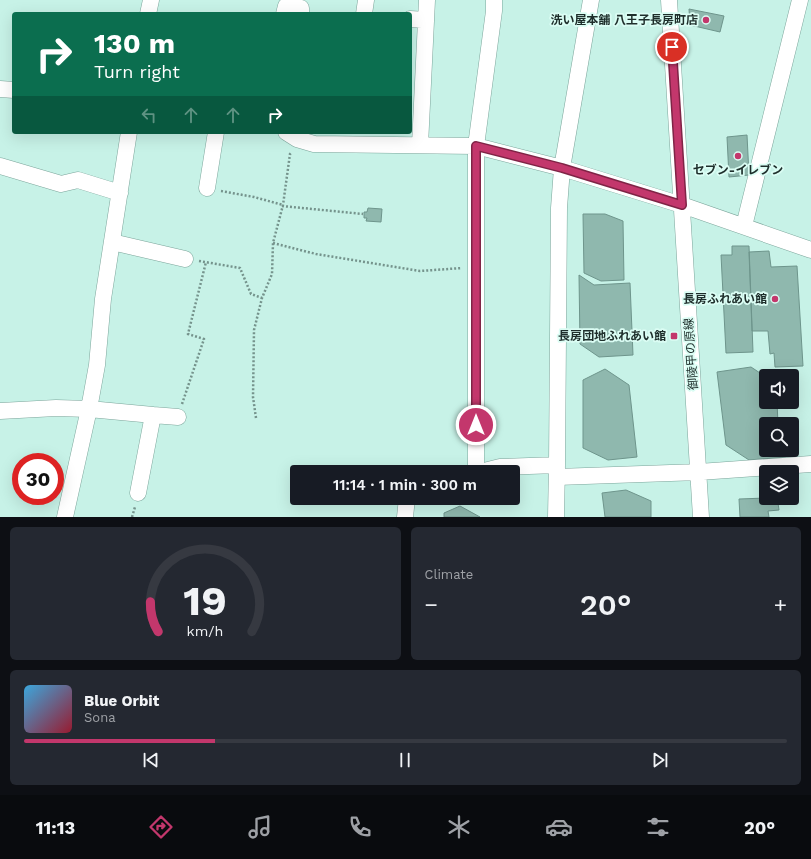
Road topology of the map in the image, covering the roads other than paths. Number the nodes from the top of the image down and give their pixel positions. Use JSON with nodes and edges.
{"nodes":[{"id":1,"x":151,"y":0,"type":"edge"},
{"id":2,"x":366,"y":0,"type":"edge"},
{"id":3,"x":427,"y":0,"type":"edge"},
{"id":4,"x":494,"y":0,"type":"edge"},
{"id":5,"x":591,"y":0,"type":"edge"},
{"id":6,"x":669,"y":0,"type":"edge"},
{"id":7,"x":800,"y":0,"type":"edge"},
{"id":8,"x":148,"y":12,"type":"edge"},
{"id":9,"x":284,"y":12,"type":"edge"},
{"id":10,"x":301,"y":12,"type":"edge"},
{"id":11,"x":364,"y":12,"type":"edge"},
{"id":12,"x":412,"y":19,"type":"edge"},
{"id":13,"x":426,"y":20,"type":"junction"},
{"id":14,"x":0,"y":89,"type":"edge"},
{"id":15,"x":12,"y":90,"type":"edge"},
{"id":16,"x":129,"y":134,"type":"edge"},
{"id":17,"x":216,"y":134,"type":"edge"},
{"id":18,"x":290,"y":134,"type":"edge"},
{"id":19,"x":420,"y":145,"type":"junction"},
{"id":20,"x":476,"y":146,"type":"junction"},
{"id":21,"x":0,"y":166,"type":"edge"},
{"id":22,"x":562,"y":168,"type":"junction"},
{"id":23,"x":207,"y":188,"type":"road end"},
{"id":24,"x":120,"y":193,"type":"junction"},
{"id":25,"x":682,"y":205,"type":"junction"},
{"id":26,"x":744,"y":226,"type":"junction"},
{"id":27,"x":112,"y":242,"type":"junction"},
{"id":28,"x":811,"y":250,"type":"edge"},
{"id":29,"x":185,"y":259,"type":"road end"},
{"id":30,"x":89,"y":409,"type":"junction"},
{"id":31,"x":0,"y":411,"type":"edge"},
{"id":32,"x":153,"y":415,"type":"junction"},
{"id":33,"x":178,"y":417,"type":"road end"},
{"id":34,"x":811,"y":464,"type":"edge"},
{"id":35,"x":476,"y":465,"type":"edge"},
{"id":36,"x":520,"y":468,"type":"edge"},
{"id":37,"x":557,"y":471,"type":"junction"},
{"id":38,"x":699,"y":472,"type":"junction"},
{"id":39,"x":138,"y":492,"type":"dead end"},
{"id":40,"x":406,"y":505,"type":"edge"},
{"id":41,"x":65,"y":517,"type":"edge"},
{"id":42,"x":405,"y":517,"type":"edge"},
{"id":43,"x":556,"y":517,"type":"edge"},
{"id":44,"x":702,"y":517,"type":"edge"}],
"edges":[{"from":1,"to":8,"type":"street"},
{"from":2,"to":11,"type":"street"},
{"from":3,"to":13,"type":"street"},
{"from":4,"to":20,"type":"street"},
{"from":5,"to":22,"type":"street"},
{"from":6,"to":25,"type":"street","name":"御陵甲の原線"},
{"from":7,"to":26,"type":"street"},
{"from":9,"to":10,"type":"street"},
{"from":12,"to":13,"type":"street"},
{"from":13,"to":19,"type":"street"},
{"from":14,"to":15,"type":"street"},
{"from":16,"to":24,"type":"street"},
{"from":17,"to":23,"type":"street"},
{"from":18,"to":19,"type":"street"},
{"from":19,"to":20,"type":"street"},
{"from":20,"to":22,"type":"street"},
{"from":20,"to":35,"type":"street"},
{"from":21,"to":24,"type":"street"},
{"from":22,"to":25,"type":"street"},
{"from":22,"to":37,"type":"street"},
{"from":24,"to":27,"type":"street"},
{"from":25,"to":26,"type":"street"},
{"from":25,"to":38,"type":"street","name":"御陵甲の原線"},
{"from":26,"to":28,"type":"street"},
{"from":27,"to":29,"type":"street"},
{"from":27,"to":30,"type":"street"},
{"from":30,"to":31,"type":"street"},
{"from":30,"to":32,"type":"street"},
{"from":30,"to":41,"type":"street"},
{"from":32,"to":33,"type":"street"},
{"from":32,"to":39,"type":"street"},
{"from":34,"to":38,"type":"street"},
{"from":36,"to":37,"type":"street"},
{"from":37,"to":38,"type":"street"},
{"from":37,"to":43,"type":"street"},
{"from":38,"to":44,"type":"street","name":"御陵甲の原線"},
{"from":40,"to":42,"type":"street"}]}
